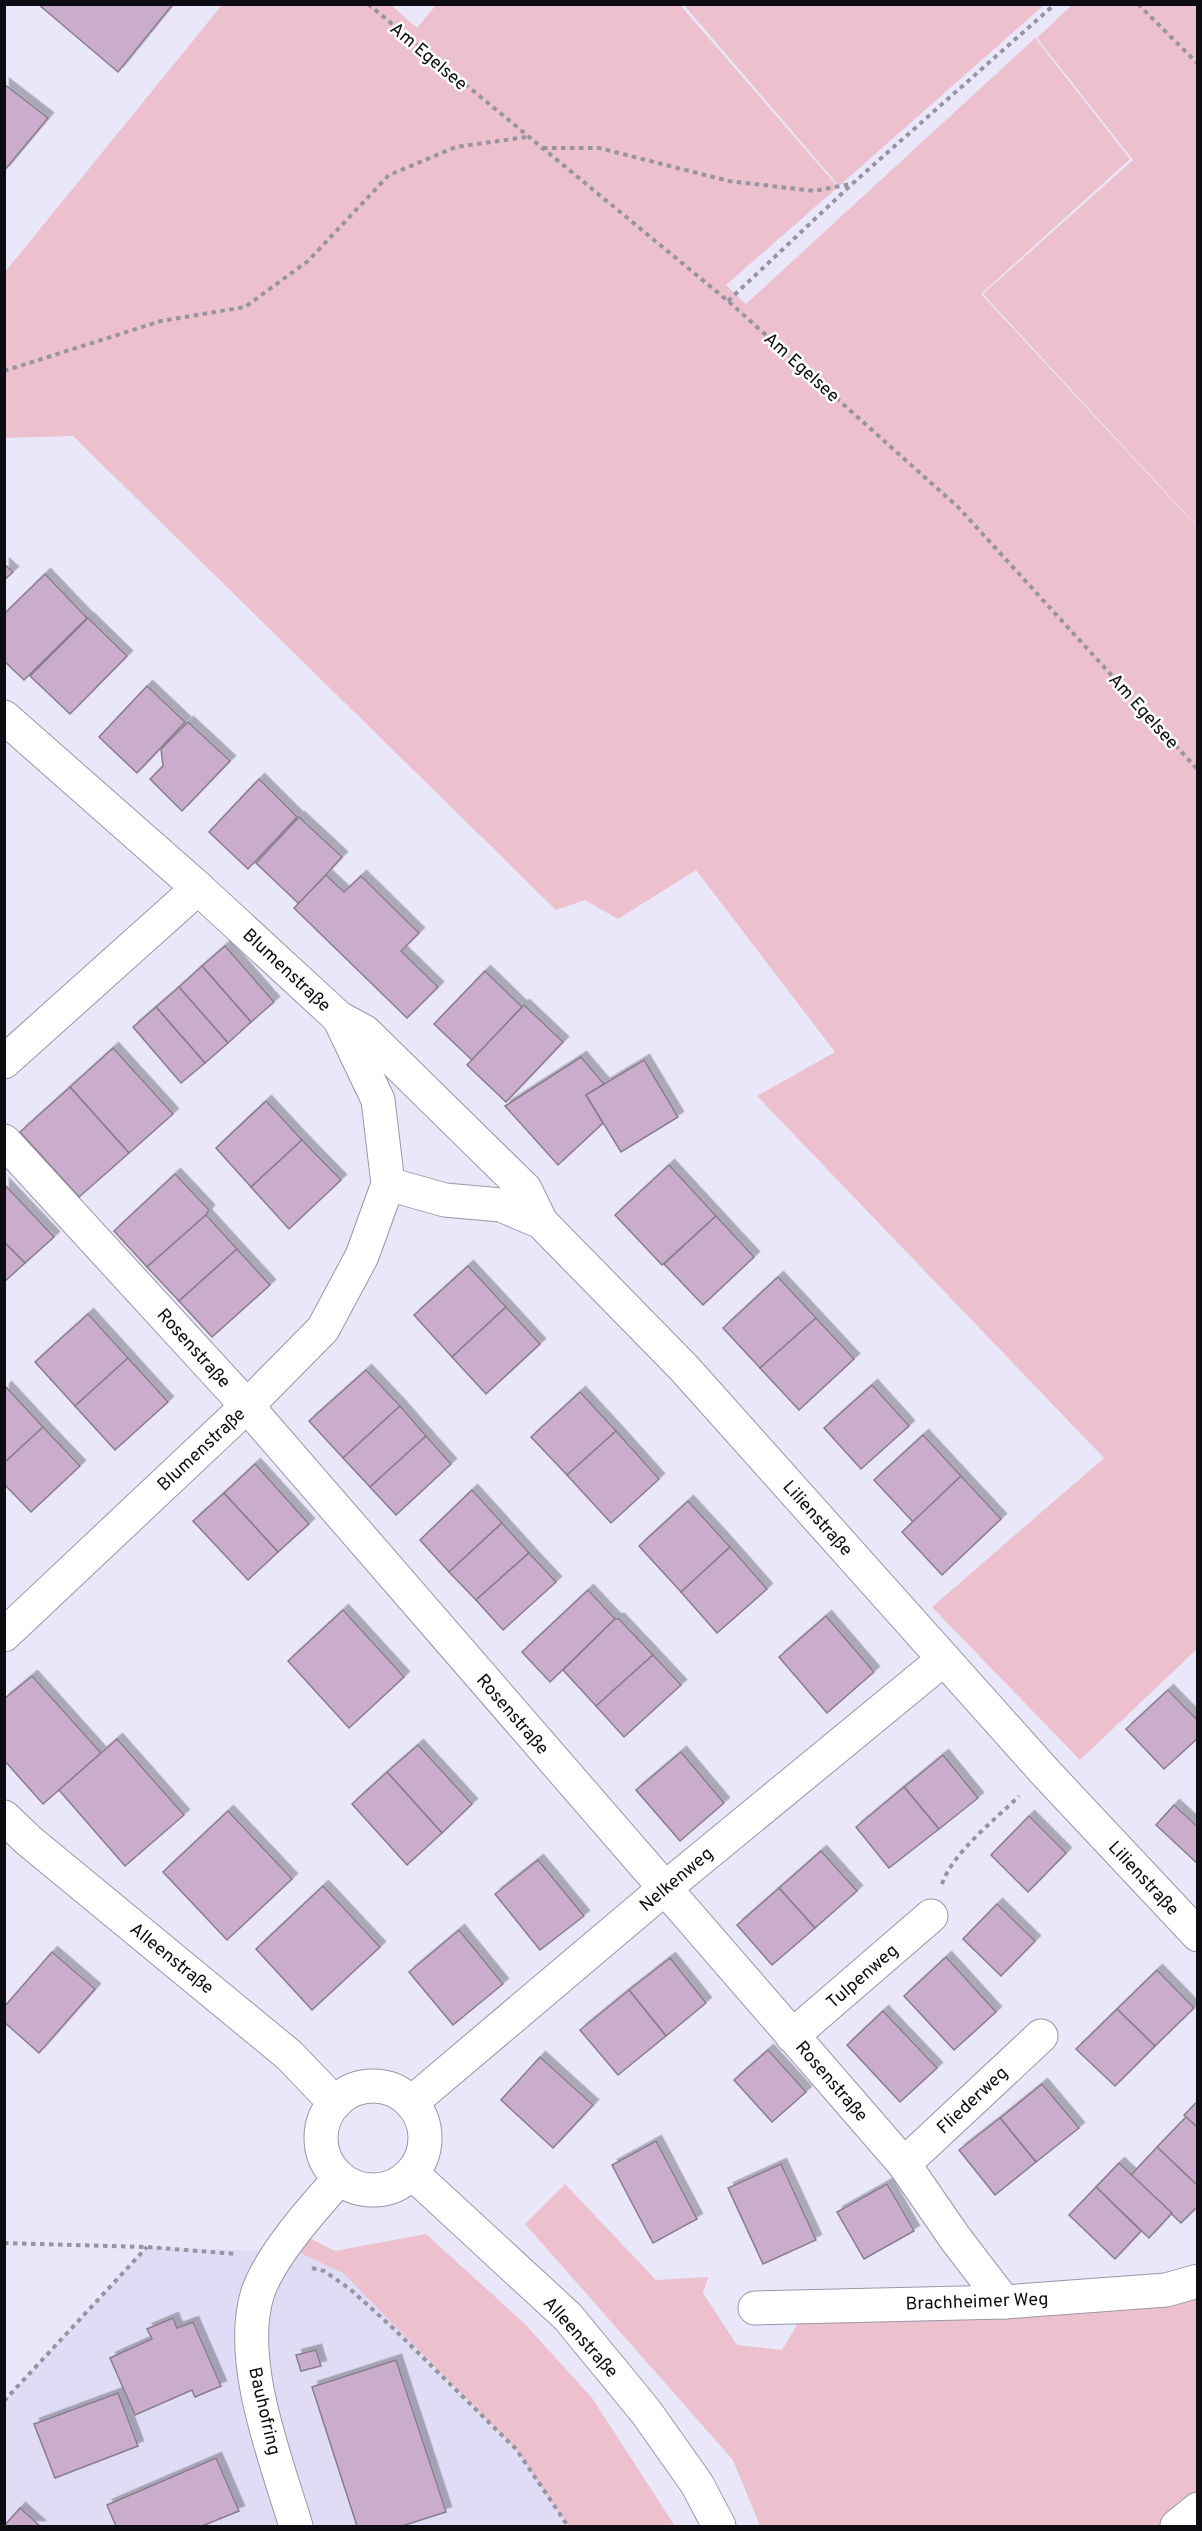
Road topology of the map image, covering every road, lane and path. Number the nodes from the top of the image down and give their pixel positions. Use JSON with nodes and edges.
{"nodes":[{"id":1,"x":368,"y":4,"type":"edge"},
{"id":2,"x":1055,"y":4,"type":"edge"},
{"id":3,"x":1138,"y":4,"type":"edge"},
{"id":4,"x":1197,"y":64,"type":"edge"},
{"id":5,"x":527,"y":137,"type":"junction"},
{"id":6,"x":542,"y":148,"type":"junction"},
{"id":7,"x":852,"y":183,"type":"junction"},
{"id":8,"x":728,"y":301,"type":"junction"},
{"id":9,"x":4,"y":371,"type":"edge"},
{"id":10,"x":4,"y":717,"type":"edge"},
{"id":11,"x":1197,"y":770,"type":"edge"},
{"id":12,"x":198,"y":888,"type":"junction"},
{"id":13,"x":339,"y":1018,"type":"junction"},
{"id":14,"x":4,"y":1062,"type":"edge"},
{"id":15,"x":4,"y":1141,"type":"edge"},
{"id":16,"x":388,"y":1184,"type":"junction"},
{"id":17,"x":541,"y":1222,"type":"junction"},
{"id":18,"x":247,"y":1406,"type":"junction"},
{"id":19,"x":4,"y":1635,"type":"edge"},
{"id":20,"x":944,"y":1659,"type":"junction"},
{"id":21,"x":1024,"y":1790,"type":"dead end"},
{"id":22,"x":4,"y":1817,"type":"edge"},
{"id":23,"x":664,"y":1889,"type":"junction"},
{"id":24,"x":931,"y":1916,"type":"joint"},
{"id":25,"x":1197,"y":1935,"type":"edge"},
{"id":26,"x":792,"y":2036,"type":"junction"},
{"id":27,"x":1041,"y":2036,"type":"dead end"},
{"id":28,"x":335,"y":2103,"type":"junction"},
{"id":29,"x":411,"y":2103,"type":"junction"},
{"id":30,"x":904,"y":2164,"type":"junction"},
{"id":31,"x":412,"y":2173,"type":"junction"},
{"id":32,"x":340,"y":2178,"type":"junction"},
{"id":33,"x":4,"y":2244,"type":"edge"},
{"id":34,"x":147,"y":2247,"type":"junction"},
{"id":35,"x":276,"y":2258,"type":"junction"},
{"id":36,"x":1197,"y":2281,"type":"edge"},
{"id":37,"x":1004,"y":2302,"type":"junction"},
{"id":38,"x":755,"y":2308,"type":"dead end"},
{"id":39,"x":4,"y":2401,"type":"edge"},
{"id":40,"x":1197,"y":2510,"type":"edge"},
{"id":41,"x":296,"y":2526,"type":"edge"},
{"id":42,"x":568,"y":2526,"type":"edge"},
{"id":43,"x":719,"y":2526,"type":"edge"},
{"id":44,"x":1177,"y":2526,"type":"edge"}],
"edges":[{"from":1,"to":5,"type":"path","name":"Am Egelsee"},
{"from":2,"to":7,"type":"path"},
{"from":3,"to":4,"type":"path"},
{"from":5,"to":6,"type":"path","name":"Am Egelsee"},
{"from":5,"to":9,"type":"path"},
{"from":6,"to":7,"type":"path"},
{"from":6,"to":8,"type":"path","name":"Am Egelsee"},
{"from":7,"to":8,"type":"path"},
{"from":8,"to":11,"type":"path","name":"Am Egelsee"},
{"from":10,"to":12,"type":"street","name":"Blumenstraße"},
{"from":12,"to":13,"type":"street","name":"Blumenstraße"},
{"from":12,"to":14,"type":"street"},
{"from":13,"to":16,"type":"street","name":"Blumenstraße"},
{"from":13,"to":17,"type":"street"},
{"from":15,"to":18,"type":"street","name":"Rosenstraße"},
{"from":16,"to":17,"type":"street","name":"Lilienstraße"},
{"from":16,"to":18,"type":"street","name":"Blumenstraße"},
{"from":17,"to":20,"type":"street","name":"Lilienstraße"},
{"from":18,"to":19,"type":"street","name":"Blumenstraße"},
{"from":18,"to":23,"type":"street","name":"Rosenstraße"},
{"from":20,"to":23,"type":"street","name":"Nelkenweg"},
{"from":20,"to":25,"type":"street","name":"Lilienstraße"},
{"from":21,"to":24,"type":"path"},
{"from":22,"to":28,"type":"street","name":"Alleenstraße"},
{"from":23,"to":26,"type":"street","name":"Rosenstraße"},
{"from":23,"to":29,"type":"street","name":"Nelkenweg"},
{"from":24,"to":26,"type":"street","name":"Tulpenweg"},
{"from":26,"to":30,"type":"street","name":"Rosenstraße"},
{"from":27,"to":30,"type":"street","name":"Fliederweg"},
{"from":28,"to":29,"type":"street"},
{"from":28,"to":32,"type":"street"},
{"from":29,"to":31,"type":"street"},
{"from":30,"to":37,"type":"street","name":"Rosenstraße"},
{"from":31,"to":32,"type":"street"},
{"from":31,"to":43,"type":"street","name":"Alleenstraße"},
{"from":32,"to":35,"type":"street","name":"Bauhofring"},
{"from":33,"to":34,"type":"path"},
{"from":34,"to":35,"type":"path"},
{"from":34,"to":39,"type":"path"},
{"from":35,"to":41,"type":"street","name":"Bauhofring"},
{"from":35,"to":42,"type":"path"},
{"from":36,"to":37,"type":"street","name":"Brachheimer Weg"},
{"from":37,"to":38,"type":"street","name":"Brachheimer Weg"},
{"from":40,"to":44,"type":"street"}]}
